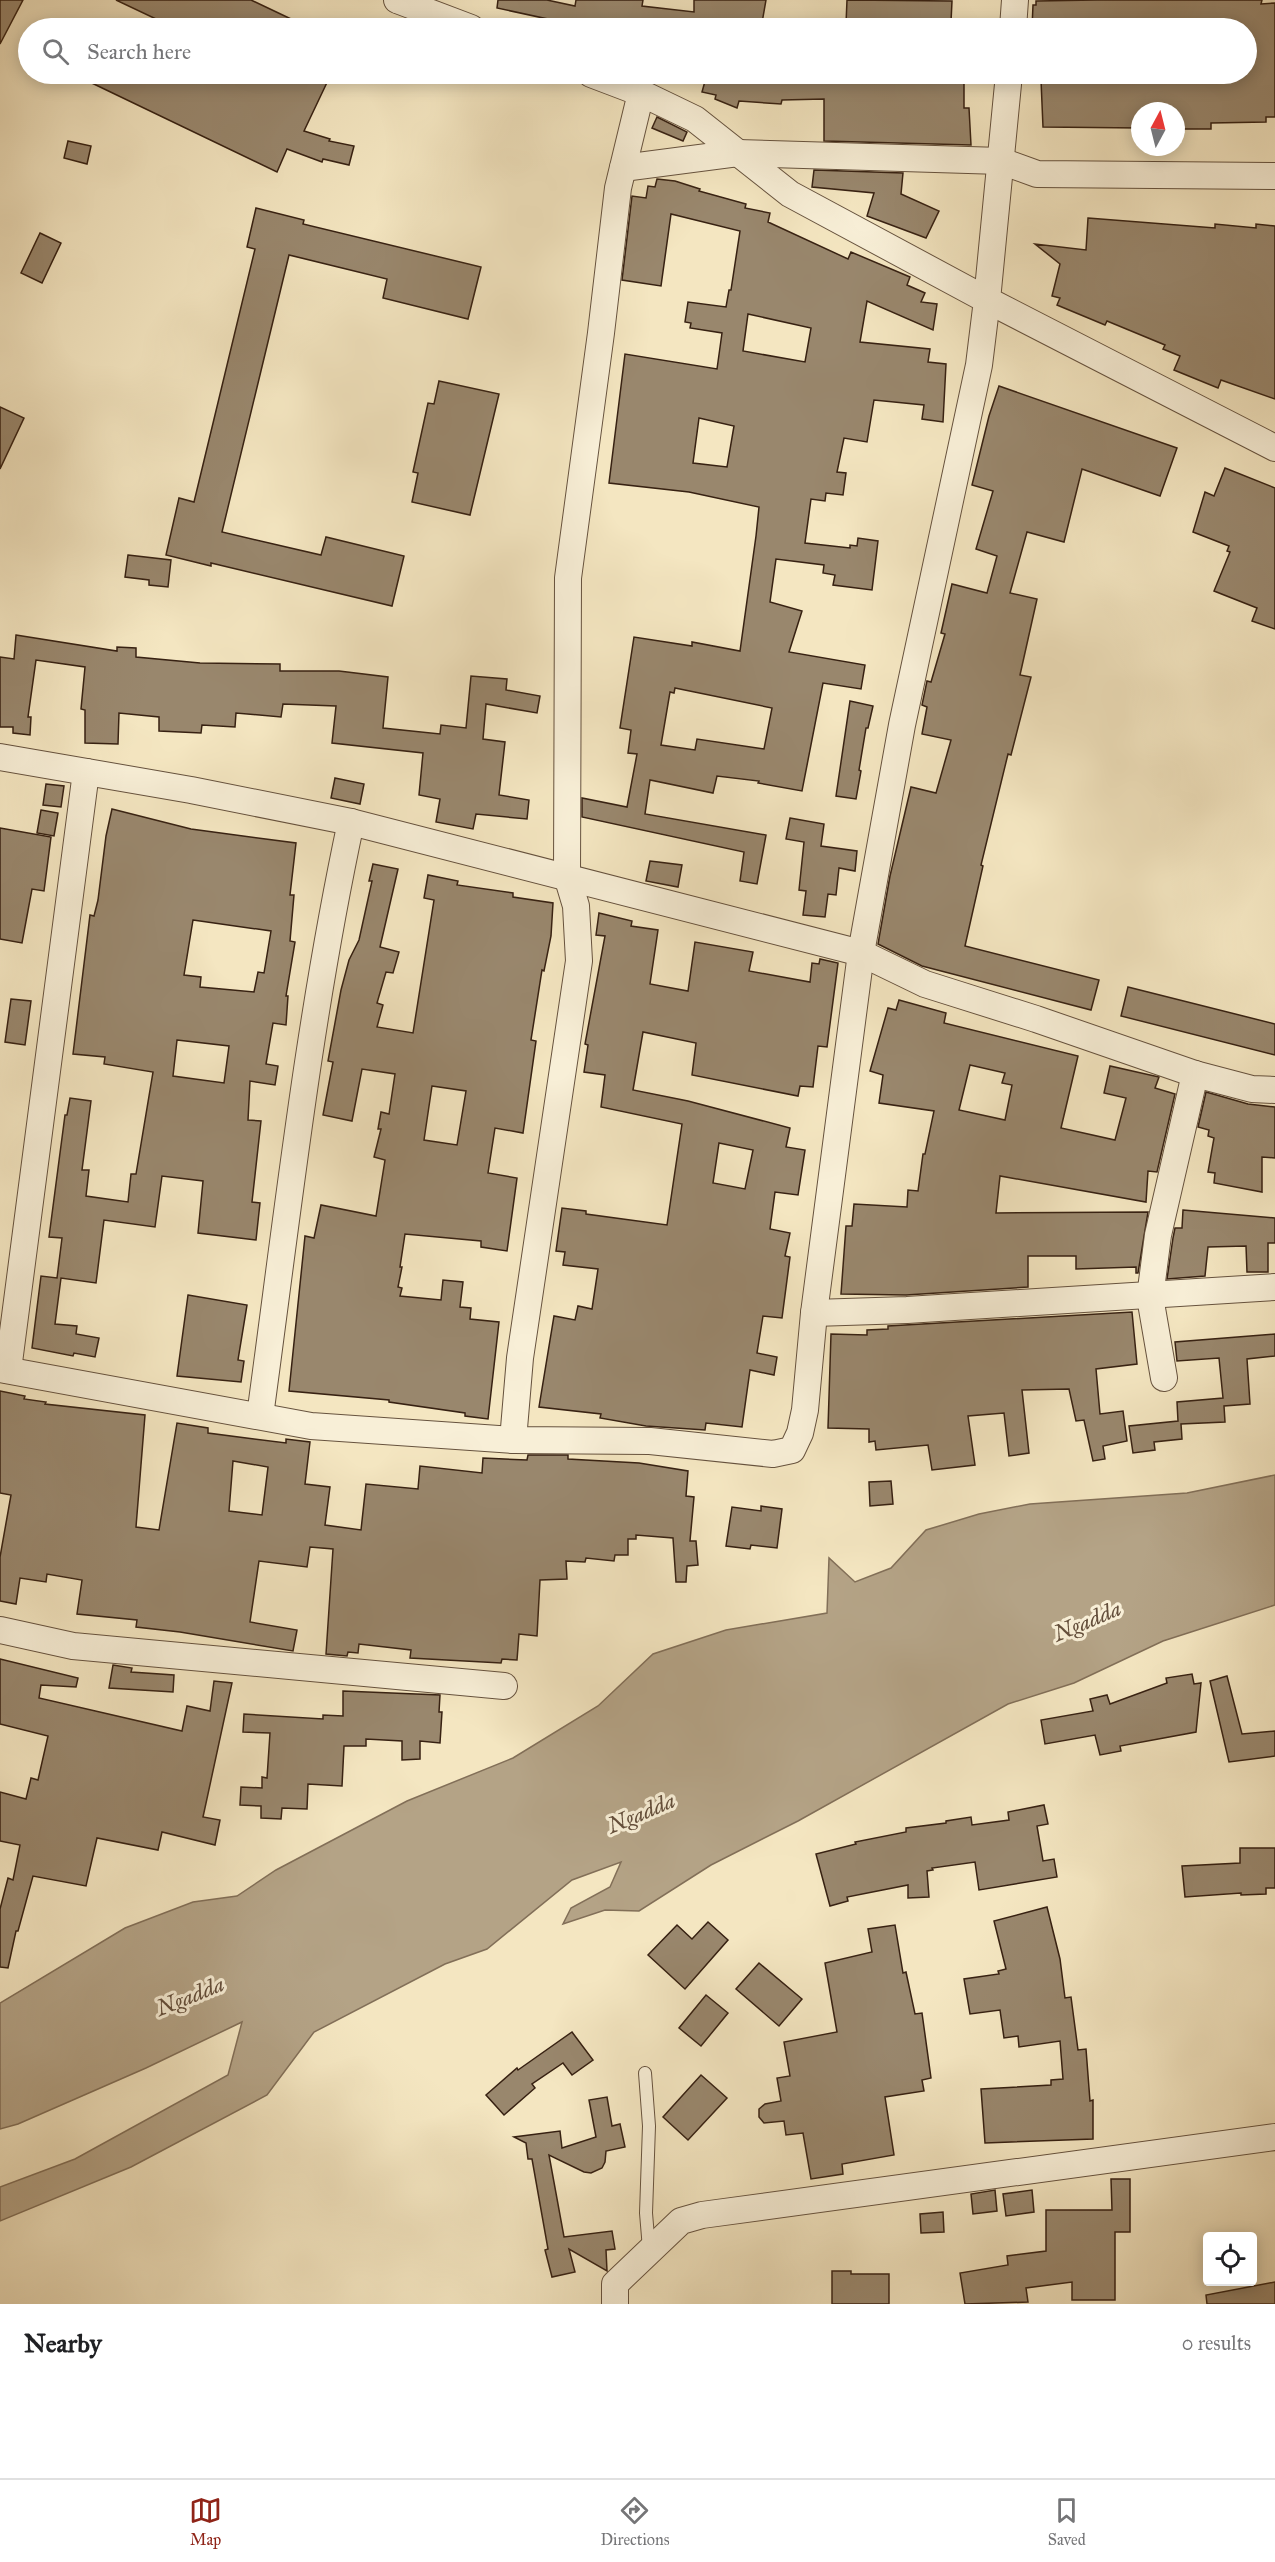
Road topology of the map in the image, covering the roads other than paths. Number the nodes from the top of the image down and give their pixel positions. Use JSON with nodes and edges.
{"nodes":[{"id":1,"x":1015,"y":0,"type":"edge"},
{"id":2,"x":405,"y":2,"type":"edge"},
{"id":3,"x":446,"y":18,"type":"edge"},
{"id":4,"x":1014,"y":18,"type":"edge"},
{"id":5,"x":617,"y":84,"type":"edge"},
{"id":6,"x":1008,"y":84,"type":"edge"},
{"id":7,"x":641,"y":93,"type":"junction"},
{"id":8,"x":738,"y":153,"type":"junction"},
{"id":9,"x":1001,"y":161,"type":"junction"},
{"id":10,"x":623,"y":168,"type":"junction"},
{"id":11,"x":1275,"y":176,"type":"edge"},
{"id":12,"x":987,"y":300,"type":"junction"},
{"id":13,"x":1275,"y":448,"type":"edge"},
{"id":14,"x":0,"y":757,"type":"edge"},
{"id":15,"x":86,"y":772,"type":"junction"},
{"id":16,"x":351,"y":822,"type":"junction"},
{"id":17,"x":567,"y":876,"type":"junction"},
{"id":18,"x":861,"y":952,"type":"junction"},
{"id":19,"x":1195,"y":1074,"type":"junction"},
{"id":20,"x":1275,"y":1090,"type":"edge"},
{"id":21,"x":1275,"y":1287,"type":"edge"},
{"id":22,"x":1150,"y":1297,"type":"junction"},
{"id":23,"x":814,"y":1313,"type":"junction"},
{"id":24,"x":4,"y":1369,"type":"edge"},
{"id":25,"x":1164,"y":1378,"type":"dead end"},
{"id":26,"x":260,"y":1416,"type":"junction"},
{"id":27,"x":513,"y":1440,"type":"junction"},
{"id":28,"x":0,"y":1630,"type":"edge"},
{"id":29,"x":504,"y":1686,"type":"dead end"},
{"id":30,"x":645,"y":2073,"type":"dead end"},
{"id":31,"x":1275,"y":2137,"type":"edge"},
{"id":32,"x":649,"y":2250,"type":"junction"},
{"id":33,"x":615,"y":2304,"type":"edge"}],
"edges":[{"from":1,"to":4,"type":"street"},
{"from":2,"to":3,"type":"street"},
{"from":5,"to":7,"type":"street"},
{"from":6,"to":9,"type":"street"},
{"from":7,"to":8,"type":"street"},
{"from":7,"to":10,"type":"street"},
{"from":8,"to":9,"type":"street"},
{"from":8,"to":10,"type":"street"},
{"from":8,"to":12,"type":"street"},
{"from":9,"to":11,"type":"street"},
{"from":9,"to":12,"type":"street"},
{"from":10,"to":17,"type":"street"},
{"from":12,"to":13,"type":"street"},
{"from":12,"to":18,"type":"street"},
{"from":14,"to":15,"type":"street"},
{"from":15,"to":16,"type":"street"},
{"from":15,"to":24,"type":"street"},
{"from":16,"to":17,"type":"street"},
{"from":16,"to":26,"type":"street"},
{"from":17,"to":18,"type":"street"},
{"from":17,"to":27,"type":"street"},
{"from":18,"to":19,"type":"street"},
{"from":18,"to":23,"type":"street"},
{"from":19,"to":20,"type":"street"},
{"from":19,"to":22,"type":"street"},
{"from":21,"to":22,"type":"street"},
{"from":22,"to":23,"type":"street"},
{"from":22,"to":25,"type":"street"},
{"from":23,"to":27,"type":"street"},
{"from":24,"to":26,"type":"street"},
{"from":26,"to":27,"type":"street"},
{"from":28,"to":29,"type":"street"},
{"from":30,"to":32,"type":"lane"},
{"from":31,"to":32,"type":"street"},
{"from":32,"to":33,"type":"street"}]}
